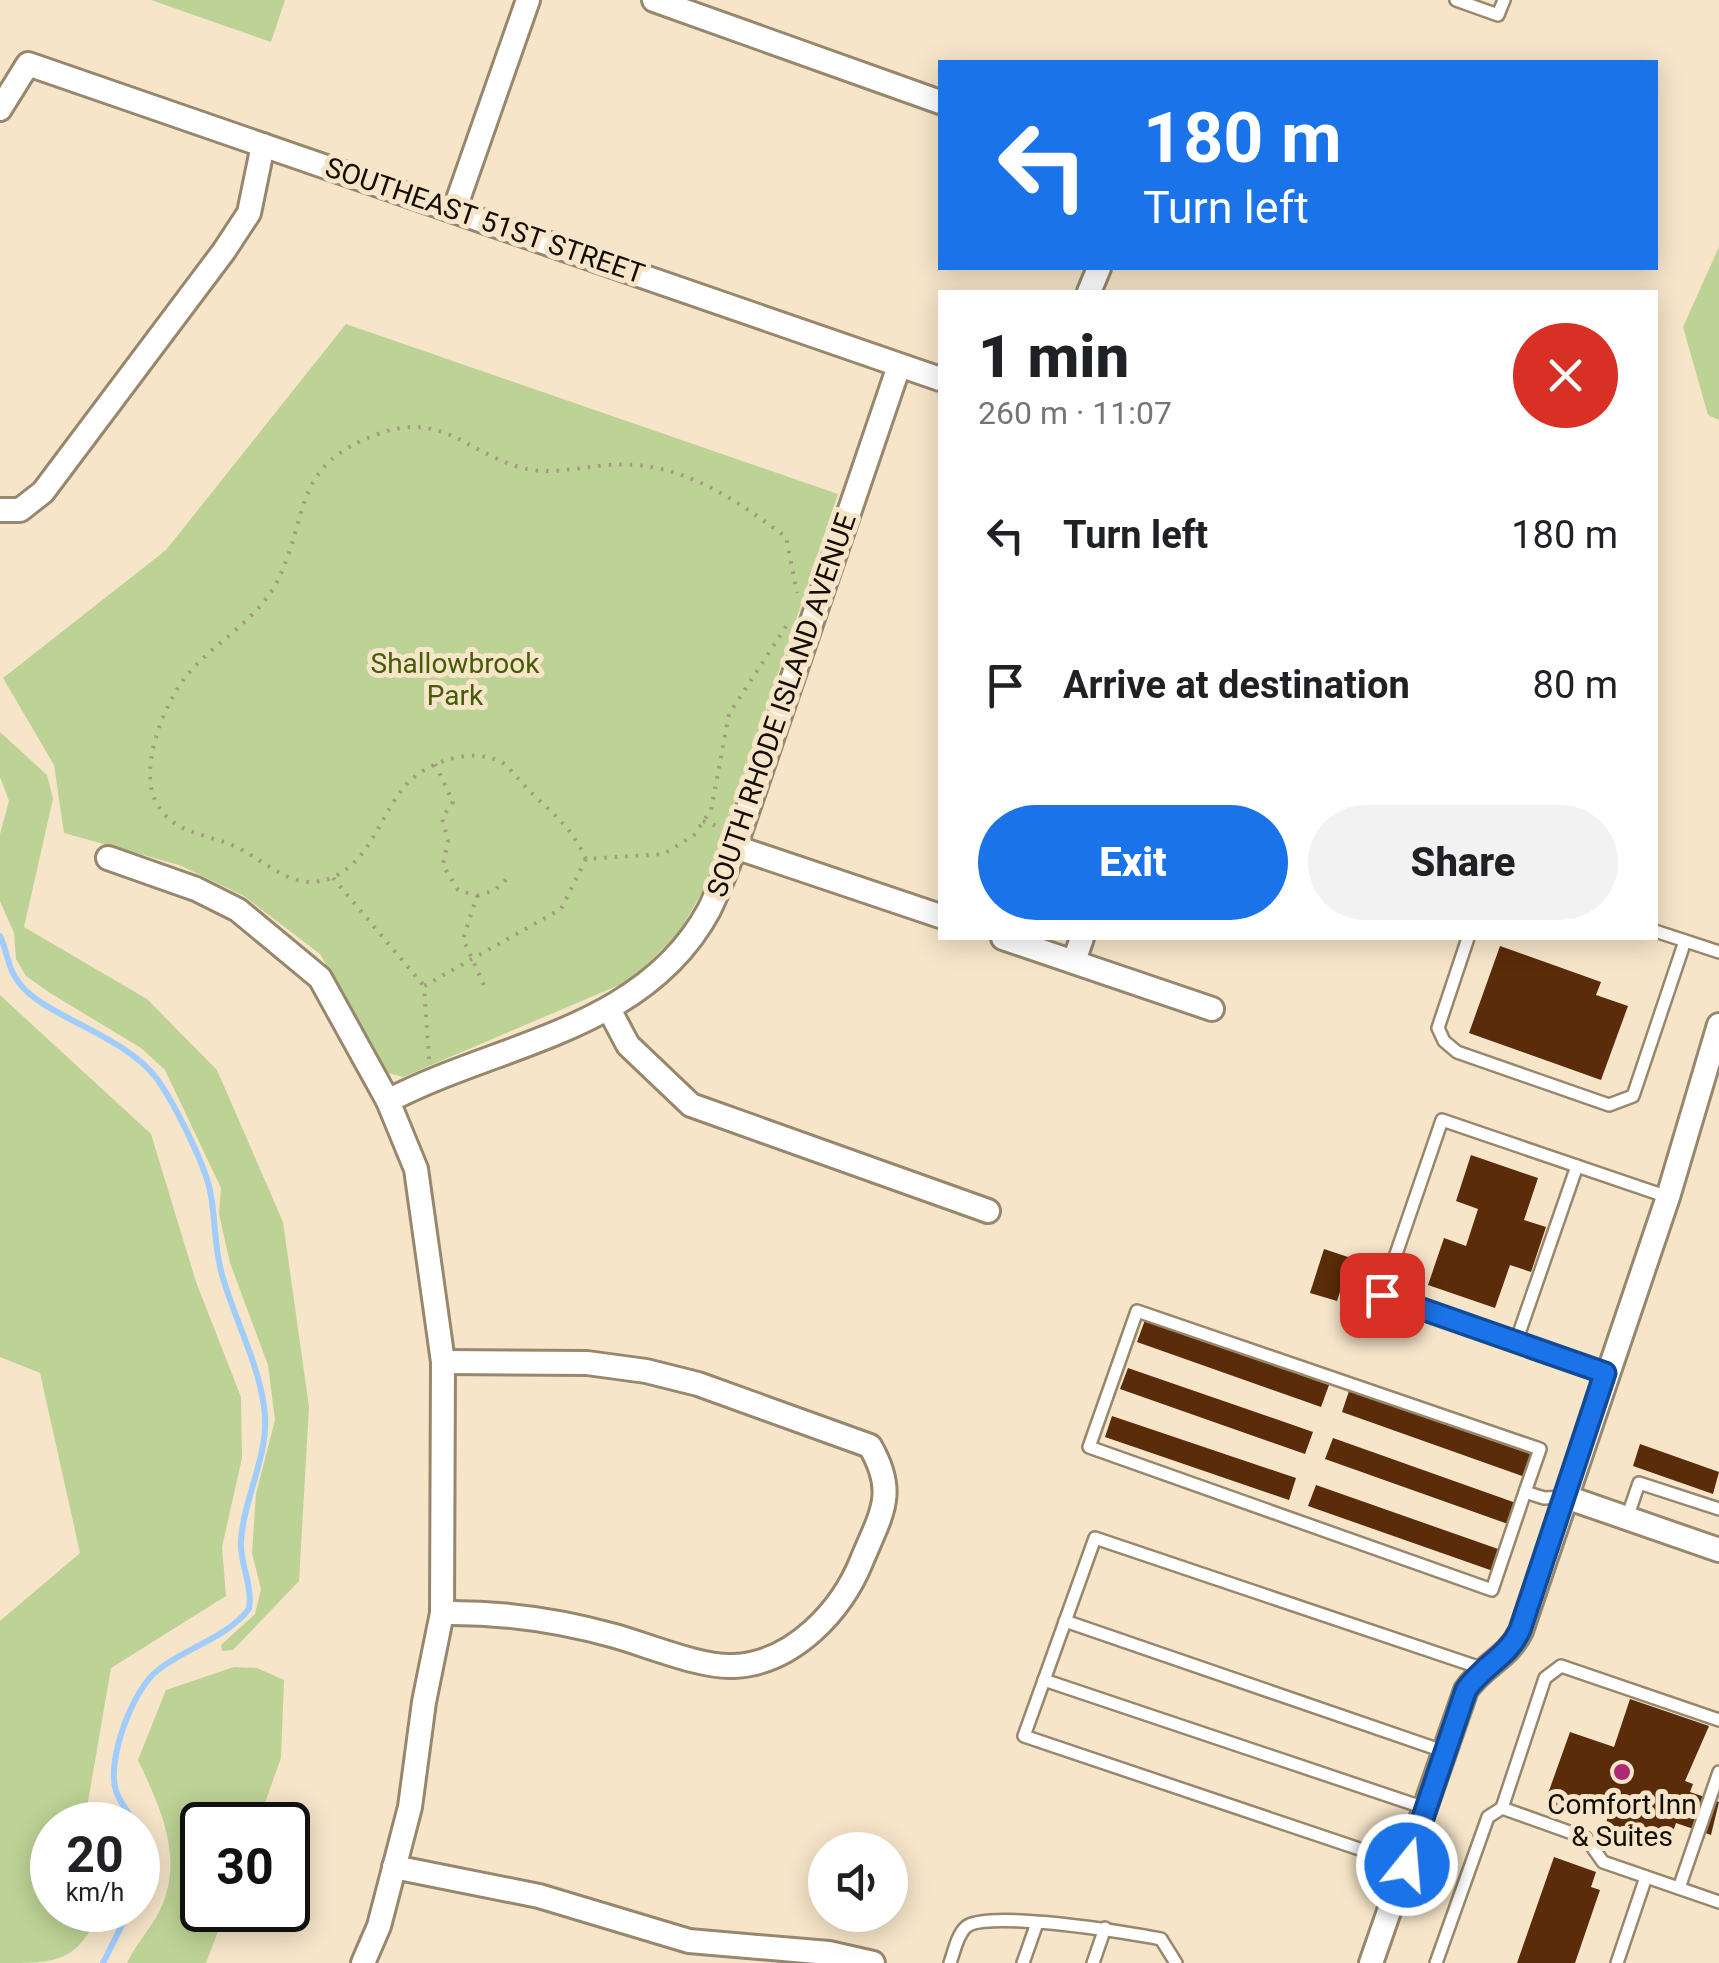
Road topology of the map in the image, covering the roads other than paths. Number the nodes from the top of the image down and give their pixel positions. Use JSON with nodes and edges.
{"nodes":[{"id":1,"x":528,"y":0,"type":"edge"},
{"id":2,"x":654,"y":0,"type":"edge"},
{"id":3,"x":1456,"y":0,"type":"edge"},
{"id":4,"x":1504,"y":0,"type":"edge"},
{"id":5,"x":938,"y":101,"type":"edge"},
{"id":6,"x":0,"y":108,"type":"edge"},
{"id":7,"x":263,"y":145,"type":"junction"},
{"id":8,"x":454,"y":208,"type":"junction"},
{"id":9,"x":899,"y":366,"type":"junction"},
{"id":10,"x":938,"y":378,"type":"edge"},
{"id":11,"x":0,"y":510,"type":"edge"},
{"id":12,"x":735,"y":847,"type":"junction"},
{"id":13,"x":108,"y":858,"type":"dead end"},
{"id":14,"x":938,"y":915,"type":"edge"},
{"id":15,"x":1658,"y":932,"type":"edge"},
{"id":16,"x":1010,"y":940,"type":"edge"},
{"id":17,"x":1081,"y":940,"type":"edge"},
{"id":18,"x":1467,"y":940,"type":"edge"},
{"id":19,"x":1685,"y":941,"type":"junction"},
{"id":20,"x":1719,"y":952,"type":"edge"},
{"id":21,"x":1074,"y":961,"type":"junction"},
{"id":22,"x":1212,"y":1009,"type":"dead end"},
{"id":23,"x":610,"y":1011,"type":"junction"},
{"id":24,"x":1719,"y":1025,"type":"edge"},
{"id":25,"x":388,"y":1101,"type":"junction"},
{"id":26,"x":1577,"y":1166,"type":"junction"},
{"id":27,"x":1668,"y":1197,"type":"junction"},
{"id":28,"x":988,"y":1211,"type":"dead end"},
{"id":29,"x":1516,"y":1342,"type":"junction"},
{"id":30,"x":443,"y":1362,"type":"junction"},
{"id":31,"x":1605,"y":1373,"type":"junction"},
{"id":32,"x":1525,"y":1492,"type":"junction"},
{"id":33,"x":1566,"y":1497,"type":"junction"},
{"id":34,"x":1719,"y":1510,"type":"edge"},
{"id":35,"x":1627,"y":1518,"type":"junction"},
{"id":36,"x":1719,"y":1550,"type":"edge"},
{"id":37,"x":442,"y":1613,"type":"junction"},
{"id":38,"x":1065,"y":1621,"type":"junction"},
{"id":39,"x":1481,"y":1668,"type":"junction"},
{"id":40,"x":1044,"y":1680,"type":"junction"},
{"id":41,"x":1719,"y":1720,"type":"edge"},
{"id":42,"x":1443,"y":1751,"type":"junction"},
{"id":43,"x":1719,"y":1772,"type":"edge"},
{"id":44,"x":1424,"y":1808,"type":"junction"},
{"id":45,"x":1502,"y":1808,"type":"junction"},
{"id":46,"x":1407,"y":1865,"type":"junction"},
{"id":47,"x":394,"y":1867,"type":"junction"},
{"id":48,"x":1646,"y":1876,"type":"junction"},
{"id":49,"x":1679,"y":1888,"type":"junction"},
{"id":50,"x":1719,"y":1902,"type":"edge"},
{"id":51,"x":1037,"y":1923,"type":"junction"},
{"id":52,"x":1104,"y":1928,"type":"junction"},
{"id":53,"x":364,"y":1963,"type":"edge"},
{"id":54,"x":872,"y":1963,"type":"edge"},
{"id":55,"x":950,"y":1963,"type":"edge"},
{"id":56,"x":1023,"y":1963,"type":"edge"},
{"id":57,"x":1092,"y":1963,"type":"edge"},
{"id":58,"x":1176,"y":1963,"type":"edge"},
{"id":59,"x":1371,"y":1963,"type":"edge"},
{"id":60,"x":1436,"y":1963,"type":"edge"},
{"id":61,"x":1617,"y":1963,"type":"edge"}],
"edges":[{"from":1,"to":8,"type":"street"},
{"from":2,"to":5,"type":"street"},
{"from":3,"to":4,"type":"lane"},
{"from":6,"to":7,"type":"street","name":"SOUTHEAST 51ST STREET"},
{"from":7,"to":8,"type":"street","name":"SOUTHEAST 51ST STREET"},
{"from":7,"to":11,"type":"street"},
{"from":8,"to":9,"type":"street","name":"SOUTHEAST 51ST STREET"},
{"from":9,"to":10,"type":"street","name":"SOUTHEAST 51ST STREET"},
{"from":9,"to":12,"type":"street","name":"SOUTH RHODE ISLAND AVENUE"},
{"from":12,"to":14,"type":"street"},
{"from":12,"to":23,"type":"street","name":"SOUTH RHODE ISLAND AVENUE"},
{"from":13,"to":25,"type":"street"},
{"from":15,"to":19,"type":"lane"},
{"from":16,"to":21,"type":"street"},
{"from":17,"to":21,"type":"street"},
{"from":18,"to":19,"type":"lane"},
{"from":19,"to":20,"type":"lane"},
{"from":21,"to":22,"type":"street"},
{"from":23,"to":25,"type":"street","name":"SOUTH RHODE ISLAND AVENUE"},
{"from":23,"to":28,"type":"street"},
{"from":24,"to":27,"type":"street"},
{"from":25,"to":30,"type":"street"},
{"from":26,"to":27,"type":"lane"},
{"from":26,"to":29,"type":"lane"},
{"from":26,"to":29,"type":"lane"},
{"from":27,"to":31,"type":"street"},
{"from":29,"to":31,"type":"lane"},
{"from":30,"to":37,"type":"street"},
{"from":30,"to":37,"type":"street"},
{"from":31,"to":33,"type":"street"},
{"from":32,"to":32,"type":"lane"},
{"from":32,"to":33,"type":"lane"},
{"from":33,"to":35,"type":"street"},
{"from":33,"to":39,"type":"street"},
{"from":34,"to":35,"type":"lane"},
{"from":35,"to":36,"type":"street"},
{"from":37,"to":47,"type":"street"},
{"from":38,"to":39,"type":"lane"},
{"from":38,"to":40,"type":"lane"},
{"from":38,"to":42,"type":"lane"},
{"from":39,"to":42,"type":"street"},
{"from":40,"to":44,"type":"lane"},
{"from":40,"to":46,"type":"lane"},
{"from":41,"to":45,"type":"lane"},
{"from":42,"to":44,"type":"street"},
{"from":43,"to":49,"type":"lane"},
{"from":44,"to":46,"type":"street"},
{"from":45,"to":48,"type":"lane"},
{"from":45,"to":60,"type":"lane"},
{"from":46,"to":59,"type":"street"},
{"from":47,"to":53,"type":"street"},
{"from":47,"to":54,"type":"street"},
{"from":48,"to":49,"type":"lane"},
{"from":48,"to":61,"type":"lane"},
{"from":49,"to":50,"type":"lane"},
{"from":51,"to":52,"type":"lane"},
{"from":51,"to":55,"type":"lane"},
{"from":51,"to":56,"type":"lane"},
{"from":52,"to":57,"type":"lane"},
{"from":52,"to":58,"type":"lane"}]}
